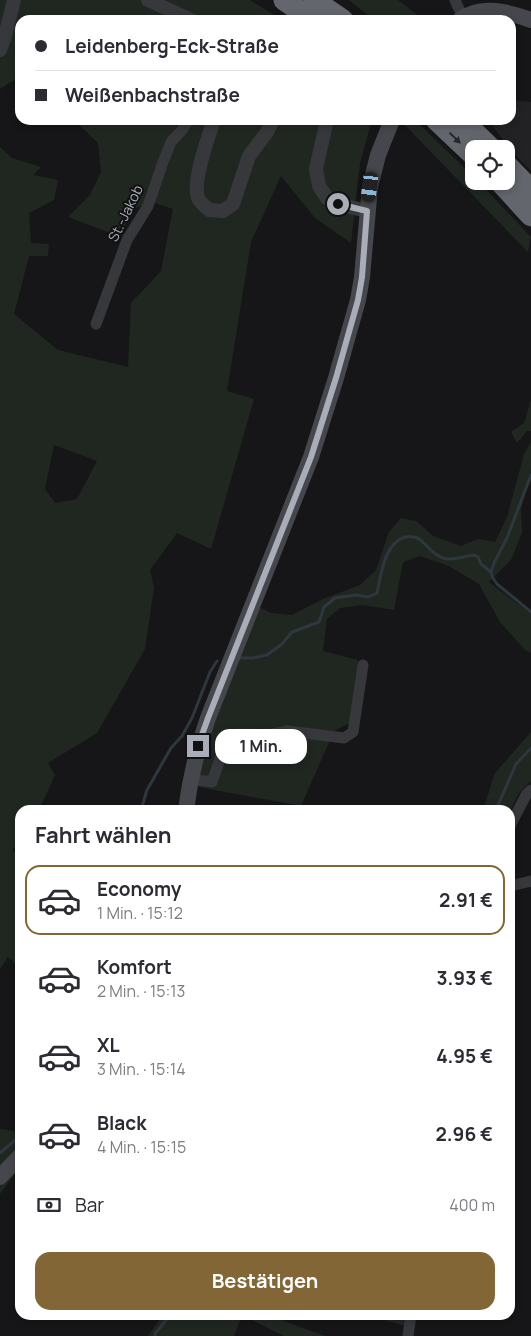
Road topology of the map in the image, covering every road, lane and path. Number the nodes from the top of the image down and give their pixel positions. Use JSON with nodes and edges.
{"nodes":[{"id":1,"x":14,"y":0,"type":"edge"},
{"id":2,"x":148,"y":0,"type":"edge"},
{"id":3,"x":284,"y":0,"type":"edge"},
{"id":4,"x":314,"y":0,"type":"edge"},
{"id":5,"x":455,"y":0,"type":"edge"},
{"id":6,"x":180,"y":15,"type":"edge"},
{"id":7,"x":306,"y":15,"type":"edge"},
{"id":8,"x":336,"y":15,"type":"edge"},
{"id":9,"x":460,"y":15,"type":"edge"},
{"id":10,"x":472,"y":15,"type":"edge"},
{"id":11,"x":531,"y":20,"type":"edge"},
{"id":12,"x":0,"y":50,"type":"edge"},
{"id":13,"x":185,"y":125,"type":"edge"},
{"id":14,"x":212,"y":125,"type":"edge"},
{"id":15,"x":270,"y":125,"type":"edge"},
{"id":16,"x":326,"y":125,"type":"edge"},
{"id":17,"x":390,"y":125,"type":"edge"},
{"id":18,"x":441,"y":125,"type":"edge"},
{"id":19,"x":467,"y":125,"type":"edge"},
{"id":20,"x":483,"y":140,"type":"edge"},
{"id":21,"x":465,"y":147,"type":"edge"},
{"id":22,"x":515,"y":173,"type":"edge"},
{"id":23,"x":507,"y":190,"type":"edge"},
{"id":24,"x":531,"y":190,"type":"edge"},
{"id":25,"x":367,"y":211,"type":"junction"},
{"id":26,"x":531,"y":216,"type":"edge"},
{"id":27,"x":96,"y":324,"type":"dead end"},
{"id":28,"x":362,"y":665,"type":"dead end"},
{"id":29,"x":190,"y":779,"type":"junction"},
{"id":30,"x":531,"y":790,"type":"edge"},
{"id":31,"x":187,"y":805,"type":"edge"},
{"id":32,"x":515,"y":816,"type":"edge"},
{"id":33,"x":531,"y":881,"type":"edge"},
{"id":34,"x":515,"y":885,"type":"edge"},
{"id":35,"x":15,"y":1161,"type":"edge"},
{"id":36,"x":0,"y":1177,"type":"edge"},
{"id":37,"x":410,"y":1320,"type":"edge"},
{"id":38,"x":408,"y":1336,"type":"edge"}],
"edges":[{"from":1,"to":12,"type":"street"},
{"from":2,"to":6,"type":"street"},
{"from":3,"to":7,"type":"highway"},
{"from":4,"to":8,"type":"highway"},
{"from":5,"to":9,"type":"street"},
{"from":10,"to":11,"type":"main road"},
{"from":13,"to":27,"type":"street","name":"St.-Jakob"},
{"from":14,"to":15,"type":"street"},
{"from":16,"to":25,"type":"street"},
{"from":17,"to":25,"type":"main road"},
{"from":18,"to":21,"type":"highway","one_way":true},
{"from":19,"to":20,"type":"highway"},
{"from":22,"to":24,"type":"highway"},
{"from":23,"to":26,"type":"highway"},
{"from":25,"to":29,"type":"main road"},
{"from":28,"to":29,"type":"street"},
{"from":29,"to":31,"type":"main road"},
{"from":30,"to":32,"type":"street"},
{"from":33,"to":34,"type":"street"},
{"from":35,"to":36,"type":"main road"},
{"from":37,"to":38,"type":"street"}]}
